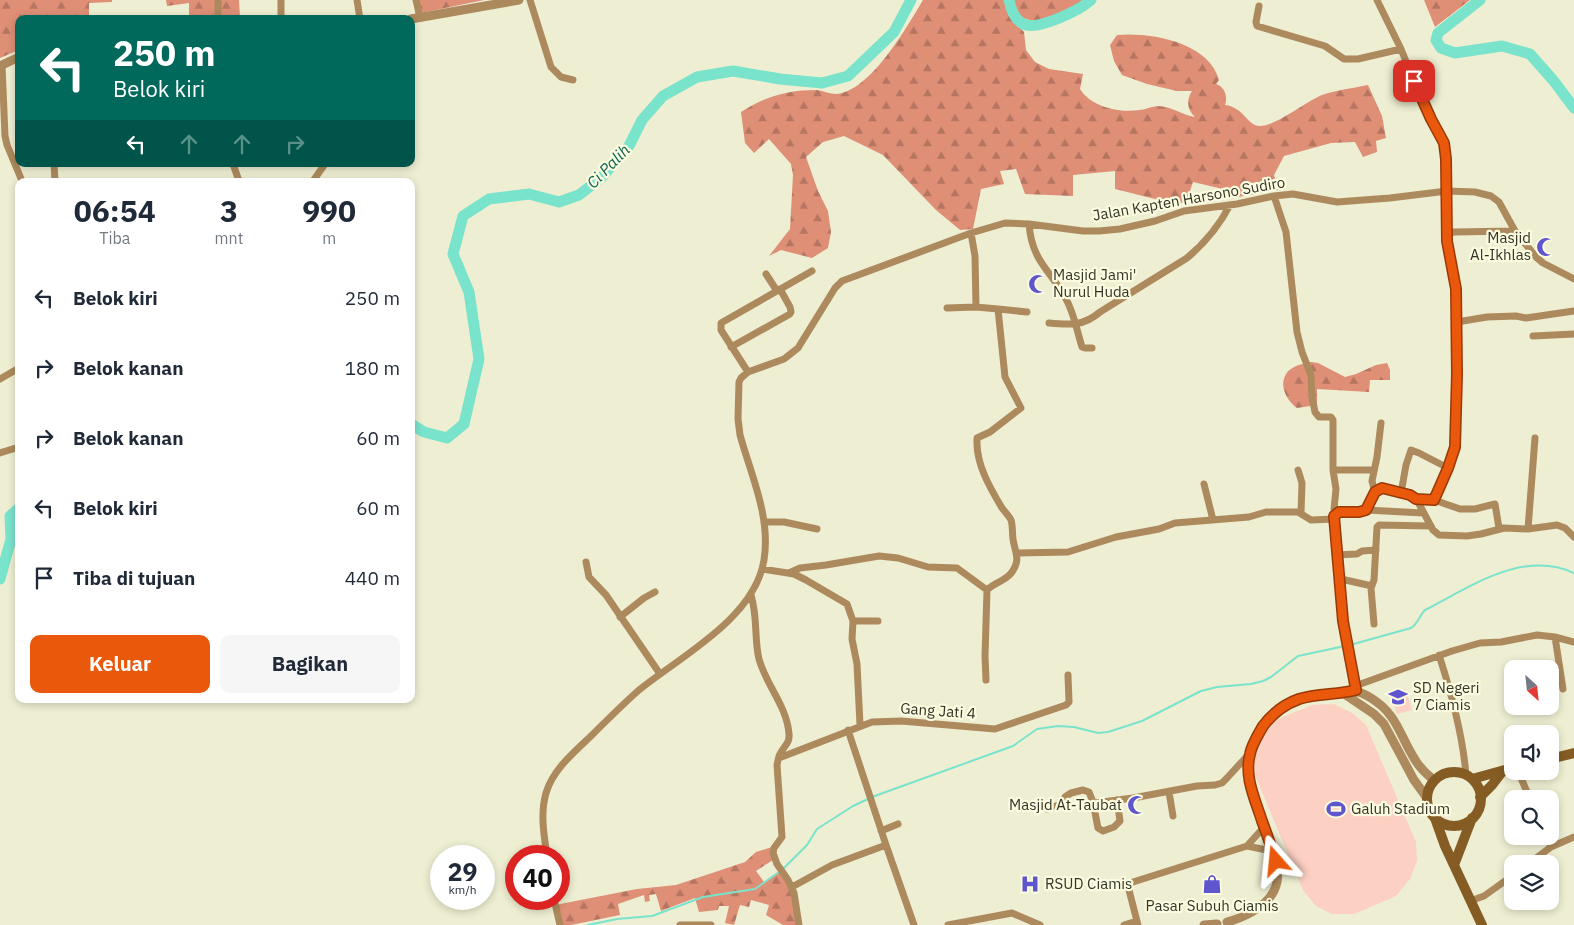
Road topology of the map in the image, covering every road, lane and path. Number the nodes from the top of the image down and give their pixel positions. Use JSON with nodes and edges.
{"nodes":[{"id":1,"x":218,"y":0,"type":"edge"},
{"id":2,"x":281,"y":0,"type":"edge"},
{"id":3,"x":357,"y":0,"type":"edge"},
{"id":4,"x":416,"y":0,"type":"edge"},
{"id":5,"x":519,"y":0,"type":"edge"},
{"id":6,"x":530,"y":0,"type":"edge"},
{"id":7,"x":1377,"y":0,"type":"edge"},
{"id":8,"x":1259,"y":6,"type":"dead end"},
{"id":9,"x":218,"y":15,"type":"edge"},
{"id":10,"x":281,"y":15,"type":"edge"},
{"id":11,"x":359,"y":15,"type":"edge"},
{"id":12,"x":416,"y":18,"type":"edge"},
{"id":13,"x":1401,"y":49,"type":"junction"},
{"id":14,"x":15,"y":59,"type":"edge"},
{"id":15,"x":1,"y":65,"type":"edge"},
{"id":16,"x":572,"y":80,"type":"dead end"},
{"id":17,"x":3,"y":146,"type":"edge"},
{"id":18,"x":323,"y":167,"type":"edge"},
{"id":19,"x":20,"y":178,"type":"edge"},
{"id":20,"x":314,"y":178,"type":"edge"},
{"id":21,"x":1446,"y":191,"type":"junction"},
{"id":22,"x":1274,"y":196,"type":"junction"},
{"id":23,"x":1230,"y":205,"type":"junction"},
{"id":24,"x":1029,"y":224,"type":"junction"},
{"id":25,"x":1515,"y":231,"type":"junction"},
{"id":26,"x":971,"y":232,"type":"junction"},
{"id":27,"x":1446,"y":236,"type":"junction"},
{"id":28,"x":812,"y":270,"type":"dead end"},
{"id":29,"x":766,"y":274,"type":"dead end"},
{"id":30,"x":1574,"y":279,"type":"edge"},
{"id":31,"x":778,"y":290,"type":"junction"},
{"id":32,"x":976,"y":307,"type":"junction"},
{"id":33,"x":947,"y":308,"type":"dead end"},
{"id":34,"x":998,"y":309,"type":"junction"},
{"id":35,"x":1574,"y":311,"type":"edge"},
{"id":36,"x":1027,"y":312,"type":"dead end"},
{"id":37,"x":1457,"y":322,"type":"junction"},
{"id":38,"x":1049,"y":323,"type":"dead end"},
{"id":39,"x":1075,"y":324,"type":"junction"},
{"id":40,"x":1574,"y":334,"type":"edge"},
{"id":41,"x":1533,"y":336,"type":"dead end"},
{"id":42,"x":731,"y":347,"type":"junction"},
{"id":43,"x":1092,"y":348,"type":"dead end"},
{"id":44,"x":15,"y":370,"type":"edge"},
{"id":45,"x":748,"y":372,"type":"junction"},
{"id":46,"x":0,"y":379,"type":"edge"},
{"id":47,"x":1381,"y":423,"type":"dead end"},
{"id":48,"x":1534,"y":438,"type":"dead end"},
{"id":49,"x":15,"y":448,"type":"edge"},
{"id":50,"x":0,"y":453,"type":"edge"},
{"id":51,"x":1448,"y":468,"type":"junction"},
{"id":52,"x":1298,"y":470,"type":"dead end"},
{"id":53,"x":1333,"y":470,"type":"junction"},
{"id":54,"x":1374,"y":470,"type":"junction"},
{"id":55,"x":1204,"y":484,"type":"dead end"},
{"id":56,"x":1375,"y":492,"type":"junction"},
{"id":57,"x":1402,"y":493,"type":"junction"},
{"id":58,"x":1416,"y":499,"type":"junction"},
{"id":59,"x":1434,"y":500,"type":"junction"},
{"id":60,"x":1366,"y":510,"type":"junction"},
{"id":61,"x":1380,"y":511,"type":"junction"},
{"id":62,"x":1301,"y":513,"type":"junction"},
{"id":63,"x":1423,"y":513,"type":"junction"},
{"id":64,"x":1335,"y":516,"type":"junction"},
{"id":65,"x":1213,"y":520,"type":"junction"},
{"id":66,"x":765,"y":522,"type":"junction"},
{"id":67,"x":1379,"y":526,"type":"junction"},
{"id":68,"x":1430,"y":526,"type":"junction"},
{"id":69,"x":1499,"y":528,"type":"junction"},
{"id":70,"x":817,"y":529,"type":"dead end"},
{"id":71,"x":1528,"y":529,"type":"junction"},
{"id":72,"x":1574,"y":537,"type":"edge"},
{"id":73,"x":1376,"y":550,"type":"junction"},
{"id":74,"x":1017,"y":553,"type":"junction"},
{"id":75,"x":1336,"y":555,"type":"junction"},
{"id":76,"x":586,"y":562,"type":"dead end"},
{"id":77,"x":762,"y":569,"type":"junction"},
{"id":78,"x":789,"y":574,"type":"junction"},
{"id":79,"x":1340,"y":579,"type":"junction"},
{"id":80,"x":1372,"y":586,"type":"junction"},
{"id":81,"x":988,"y":590,"type":"junction"},
{"id":82,"x":655,"y":592,"type":"dead end"},
{"id":83,"x":751,"y":595,"type":"junction"},
{"id":84,"x":620,"y":617,"type":"junction"},
{"id":85,"x":853,"y":621,"type":"junction"},
{"id":86,"x":878,"y":621,"type":"dead end"},
{"id":87,"x":1374,"y":624,"type":"dead end"},
{"id":88,"x":1556,"y":637,"type":"junction"},
{"id":89,"x":1574,"y":642,"type":"edge"},
{"id":90,"x":1439,"y":655,"type":"junction"},
{"id":91,"x":660,"y":674,"type":"junction"},
{"id":92,"x":1068,"y":675,"type":"dead end"},
{"id":93,"x":986,"y":680,"type":"dead end"},
{"id":94,"x":1356,"y":688,"type":"junction"},
{"id":95,"x":1563,"y":689,"type":"dead end"},
{"id":96,"x":1344,"y":693,"type":"junction"},
{"id":97,"x":1392,"y":716,"type":"junction"},
{"id":98,"x":1384,"y":724,"type":"junction"},
{"id":99,"x":860,"y":726,"type":"junction"},
{"id":100,"x":848,"y":730,"type":"junction"},
{"id":101,"x":1574,"y":753,"type":"edge"},
{"id":102,"x":1250,"y":754,"type":"junction"},
{"id":103,"x":1559,"y":757,"type":"edge"},
{"id":104,"x":779,"y":758,"type":"junction"},
{"id":105,"x":1502,"y":772,"type":"joint"},
{"id":106,"x":1469,"y":777,"type":"junction"},
{"id":107,"x":1434,"y":780,"type":"junction"},
{"id":108,"x":1168,"y":792,"type":"junction"},
{"id":109,"x":1480,"y":797,"type":"junction"},
{"id":110,"x":1427,"y":798,"type":"junction"},
{"id":111,"x":1118,"y":800,"type":"junction"},
{"id":112,"x":1093,"y":802,"type":"junction"},
{"id":113,"x":1048,"y":809,"type":"dead end"},
{"id":114,"x":1173,"y":816,"type":"dead end"},
{"id":115,"x":1435,"y":818,"type":"junction"},
{"id":116,"x":1472,"y":818,"type":"junction"},
{"id":117,"x":898,"y":824,"type":"dead end"},
{"id":118,"x":1264,"y":827,"type":"junction"},
{"id":119,"x":881,"y":831,"type":"junction"},
{"id":120,"x":1574,"y":837,"type":"edge"},
{"id":121,"x":545,"y":845,"type":"edge"},
{"id":122,"x":886,"y":845,"type":"junction"},
{"id":123,"x":1247,"y":846,"type":"junction"},
{"id":124,"x":1551,"y":847,"type":"joint"},
{"id":125,"x":1272,"y":851,"type":"junction"},
{"id":126,"x":1540,"y":855,"type":"edge"},
{"id":127,"x":1454,"y":865,"type":"junction"},
{"id":128,"x":1504,"y":882,"type":"edge"},
{"id":129,"x":792,"y":887,"type":"junction"},
{"id":130,"x":1470,"y":901,"type":"junction"},
{"id":131,"x":557,"y":910,"type":"edge"},
{"id":132,"x":1138,"y":923,"type":"edge"},
{"id":133,"x":1217,"y":924,"type":"edge"},
{"id":134,"x":1227,"y":924,"type":"edge"},
{"id":135,"x":560,"y":925,"type":"edge"},
{"id":136,"x":680,"y":925,"type":"edge"},
{"id":137,"x":711,"y":925,"type":"edge"},
{"id":138,"x":799,"y":925,"type":"edge"},
{"id":139,"x":914,"y":925,"type":"edge"},
{"id":140,"x":949,"y":925,"type":"edge"},
{"id":141,"x":1040,"y":925,"type":"edge"},
{"id":142,"x":1124,"y":925,"type":"edge"},
{"id":143,"x":1204,"y":925,"type":"edge"},
{"id":144,"x":1482,"y":925,"type":"edge"}],
"edges":[{"from":1,"to":9,"type":"street"},
{"from":2,"to":10,"type":"street"},
{"from":3,"to":11,"type":"street"},
{"from":4,"to":12,"type":"street"},
{"from":5,"to":12,"type":"street"},
{"from":6,"to":16,"type":"street"},
{"from":7,"to":13,"type":"street"},
{"from":8,"to":13,"type":"street"},
{"from":13,"to":21,"type":"street"},
{"from":14,"to":15,"type":"street"},
{"from":15,"to":17,"type":"street"},
{"from":17,"to":19,"type":"street"},
{"from":18,"to":20,"type":"street"},
{"from":21,"to":22,"type":"street","name":"Jalan Kapten Harsono Sudiro"},
{"from":21,"to":25,"type":"street","name":"Jalan Kapten Harsono Sudiro"},
{"from":21,"to":27,"type":"street"},
{"from":22,"to":23,"type":"street","name":"Jalan Kapten Harsono Sudiro"},
{"from":22,"to":53,"type":"street"},
{"from":23,"to":24,"type":"street","name":"Jalan Kapten Harsono Sudiro"},
{"from":23,"to":39,"type":"street"},
{"from":24,"to":26,"type":"street","name":"Jalan Kapten Harsono Sudiro"},
{"from":24,"to":39,"type":"street"},
{"from":25,"to":27,"type":"street"},
{"from":25,"to":30,"type":"street","name":"Jalan Kapten Harsono Sudiro"},
{"from":26,"to":32,"type":"street"},
{"from":26,"to":45,"type":"street","name":"Jalan Kapten Harsono Sudiro"},
{"from":27,"to":37,"type":"street"},
{"from":28,"to":31,"type":"street"},
{"from":29,"to":31,"type":"street"},
{"from":31,"to":42,"type":"street"},
{"from":31,"to":42,"type":"street"},
{"from":32,"to":33,"type":"street"},
{"from":32,"to":34,"type":"street"},
{"from":34,"to":36,"type":"street"},
{"from":34,"to":74,"type":"street"},
{"from":35,"to":37,"type":"street"},
{"from":37,"to":51,"type":"street"},
{"from":38,"to":39,"type":"street"},
{"from":39,"to":43,"type":"street"},
{"from":40,"to":41,"type":"street"},
{"from":42,"to":45,"type":"street"},
{"from":44,"to":46,"type":"street"},
{"from":45,"to":66,"type":"street"},
{"from":47,"to":54,"type":"street"},
{"from":48,"to":71,"type":"street"},
{"from":49,"to":50,"type":"street"},
{"from":51,"to":57,"type":"street"},
{"from":51,"to":59,"type":"street"},
{"from":52,"to":62,"type":"street"},
{"from":53,"to":54,"type":"street"},
{"from":53,"to":64,"type":"street"},
{"from":54,"to":56,"type":"street"},
{"from":55,"to":65,"type":"street"},
{"from":56,"to":57,"type":"street"},
{"from":56,"to":60,"type":"street"},
{"from":57,"to":58,"type":"street"},
{"from":58,"to":59,"type":"street"},
{"from":58,"to":63,"type":"street"},
{"from":59,"to":69,"type":"street"},
{"from":60,"to":61,"type":"street"},
{"from":60,"to":64,"type":"street"},
{"from":61,"to":63,"type":"street"},
{"from":61,"to":67,"type":"street"},
{"from":62,"to":64,"type":"street"},
{"from":62,"to":65,"type":"street"},
{"from":63,"to":68,"type":"street"},
{"from":64,"to":75,"type":"street"},
{"from":65,"to":74,"type":"street"},
{"from":66,"to":70,"type":"street"},
{"from":66,"to":77,"type":"street"},
{"from":67,"to":68,"type":"street"},
{"from":67,"to":73,"type":"street"},
{"from":68,"to":69,"type":"street"},
{"from":69,"to":71,"type":"street"},
{"from":71,"to":72,"type":"street"},
{"from":73,"to":75,"type":"street"},
{"from":73,"to":80,"type":"street"},
{"from":74,"to":81,"type":"street"},
{"from":75,"to":79,"type":"street"},
{"from":76,"to":84,"type":"street"},
{"from":77,"to":78,"type":"street"},
{"from":77,"to":83,"type":"street"},
{"from":78,"to":81,"type":"street"},
{"from":78,"to":85,"type":"street"},
{"from":79,"to":80,"type":"street"},
{"from":79,"to":94,"type":"street"},
{"from":80,"to":87,"type":"street"},
{"from":81,"to":93,"type":"street"},
{"from":82,"to":84,"type":"street"},
{"from":83,"to":91,"type":"street"},
{"from":83,"to":104,"type":"street"},
{"from":84,"to":91,"type":"street"},
{"from":85,"to":86,"type":"street"},
{"from":85,"to":99,"type":"street"},
{"from":88,"to":89,"type":"street"},
{"from":88,"to":90,"type":"street"},
{"from":88,"to":95,"type":"street"},
{"from":90,"to":94,"type":"street"},
{"from":90,"to":106,"type":"street"},
{"from":91,"to":121,"type":"street"},
{"from":92,"to":99,"type":"street","name":"Gang Jati 4"},
{"from":94,"to":96,"type":"street"},
{"from":94,"to":97,"type":"street"},
{"from":96,"to":98,"type":"street"},
{"from":96,"to":102,"type":"street"},
{"from":97,"to":98,"type":"street"},
{"from":97,"to":107,"type":"street"},
{"from":98,"to":110,"type":"street"},
{"from":99,"to":100,"type":"street","name":"Gang Jati 4"},
{"from":100,"to":104,"type":"street","name":"Gang Jati 4"},
{"from":100,"to":119,"type":"street"},
{"from":101,"to":103,"type":"main road"},
{"from":102,"to":108,"type":"street"},
{"from":102,"to":118,"type":"street"},
{"from":104,"to":129,"type":"street"},
{"from":105,"to":106,"type":"main road"},
{"from":105,"to":109,"type":"main road"},
{"from":106,"to":107,"type":"main road"},
{"from":106,"to":109,"type":"main road"},
{"from":107,"to":110,"type":"main road"},
{"from":108,"to":111,"type":"street"},
{"from":108,"to":114,"type":"street"},
{"from":109,"to":116,"type":"main road"},
{"from":110,"to":115,"type":"main road"},
{"from":111,"to":112,"type":"street"},
{"from":111,"to":112,"type":"street"},
{"from":112,"to":113,"type":"street"},
{"from":115,"to":116,"type":"main road"},
{"from":115,"to":127,"type":"main road"},
{"from":116,"to":127,"type":"main road"},
{"from":117,"to":119,"type":"street"},
{"from":118,"to":123,"type":"street"},
{"from":118,"to":125,"type":"street"},
{"from":119,"to":122,"type":"street"},
{"from":120,"to":124,"type":"street"},
{"from":122,"to":129,"type":"street"},
{"from":122,"to":139,"type":"street"},
{"from":123,"to":125,"type":"street"},
{"from":123,"to":132,"type":"street"},
{"from":124,"to":126,"type":"street"},
{"from":125,"to":134,"type":"street"},
{"from":127,"to":130,"type":"main road"},
{"from":128,"to":130,"type":"street"},
{"from":129,"to":138,"type":"street"},
{"from":130,"to":144,"type":"main road"},
{"from":131,"to":135,"type":"street"},
{"from":132,"to":142,"type":"street"},
{"from":133,"to":134,"type":"street"},
{"from":133,"to":143,"type":"street"},
{"from":136,"to":137,"type":"street"},
{"from":140,"to":141,"type":"street"}]}
